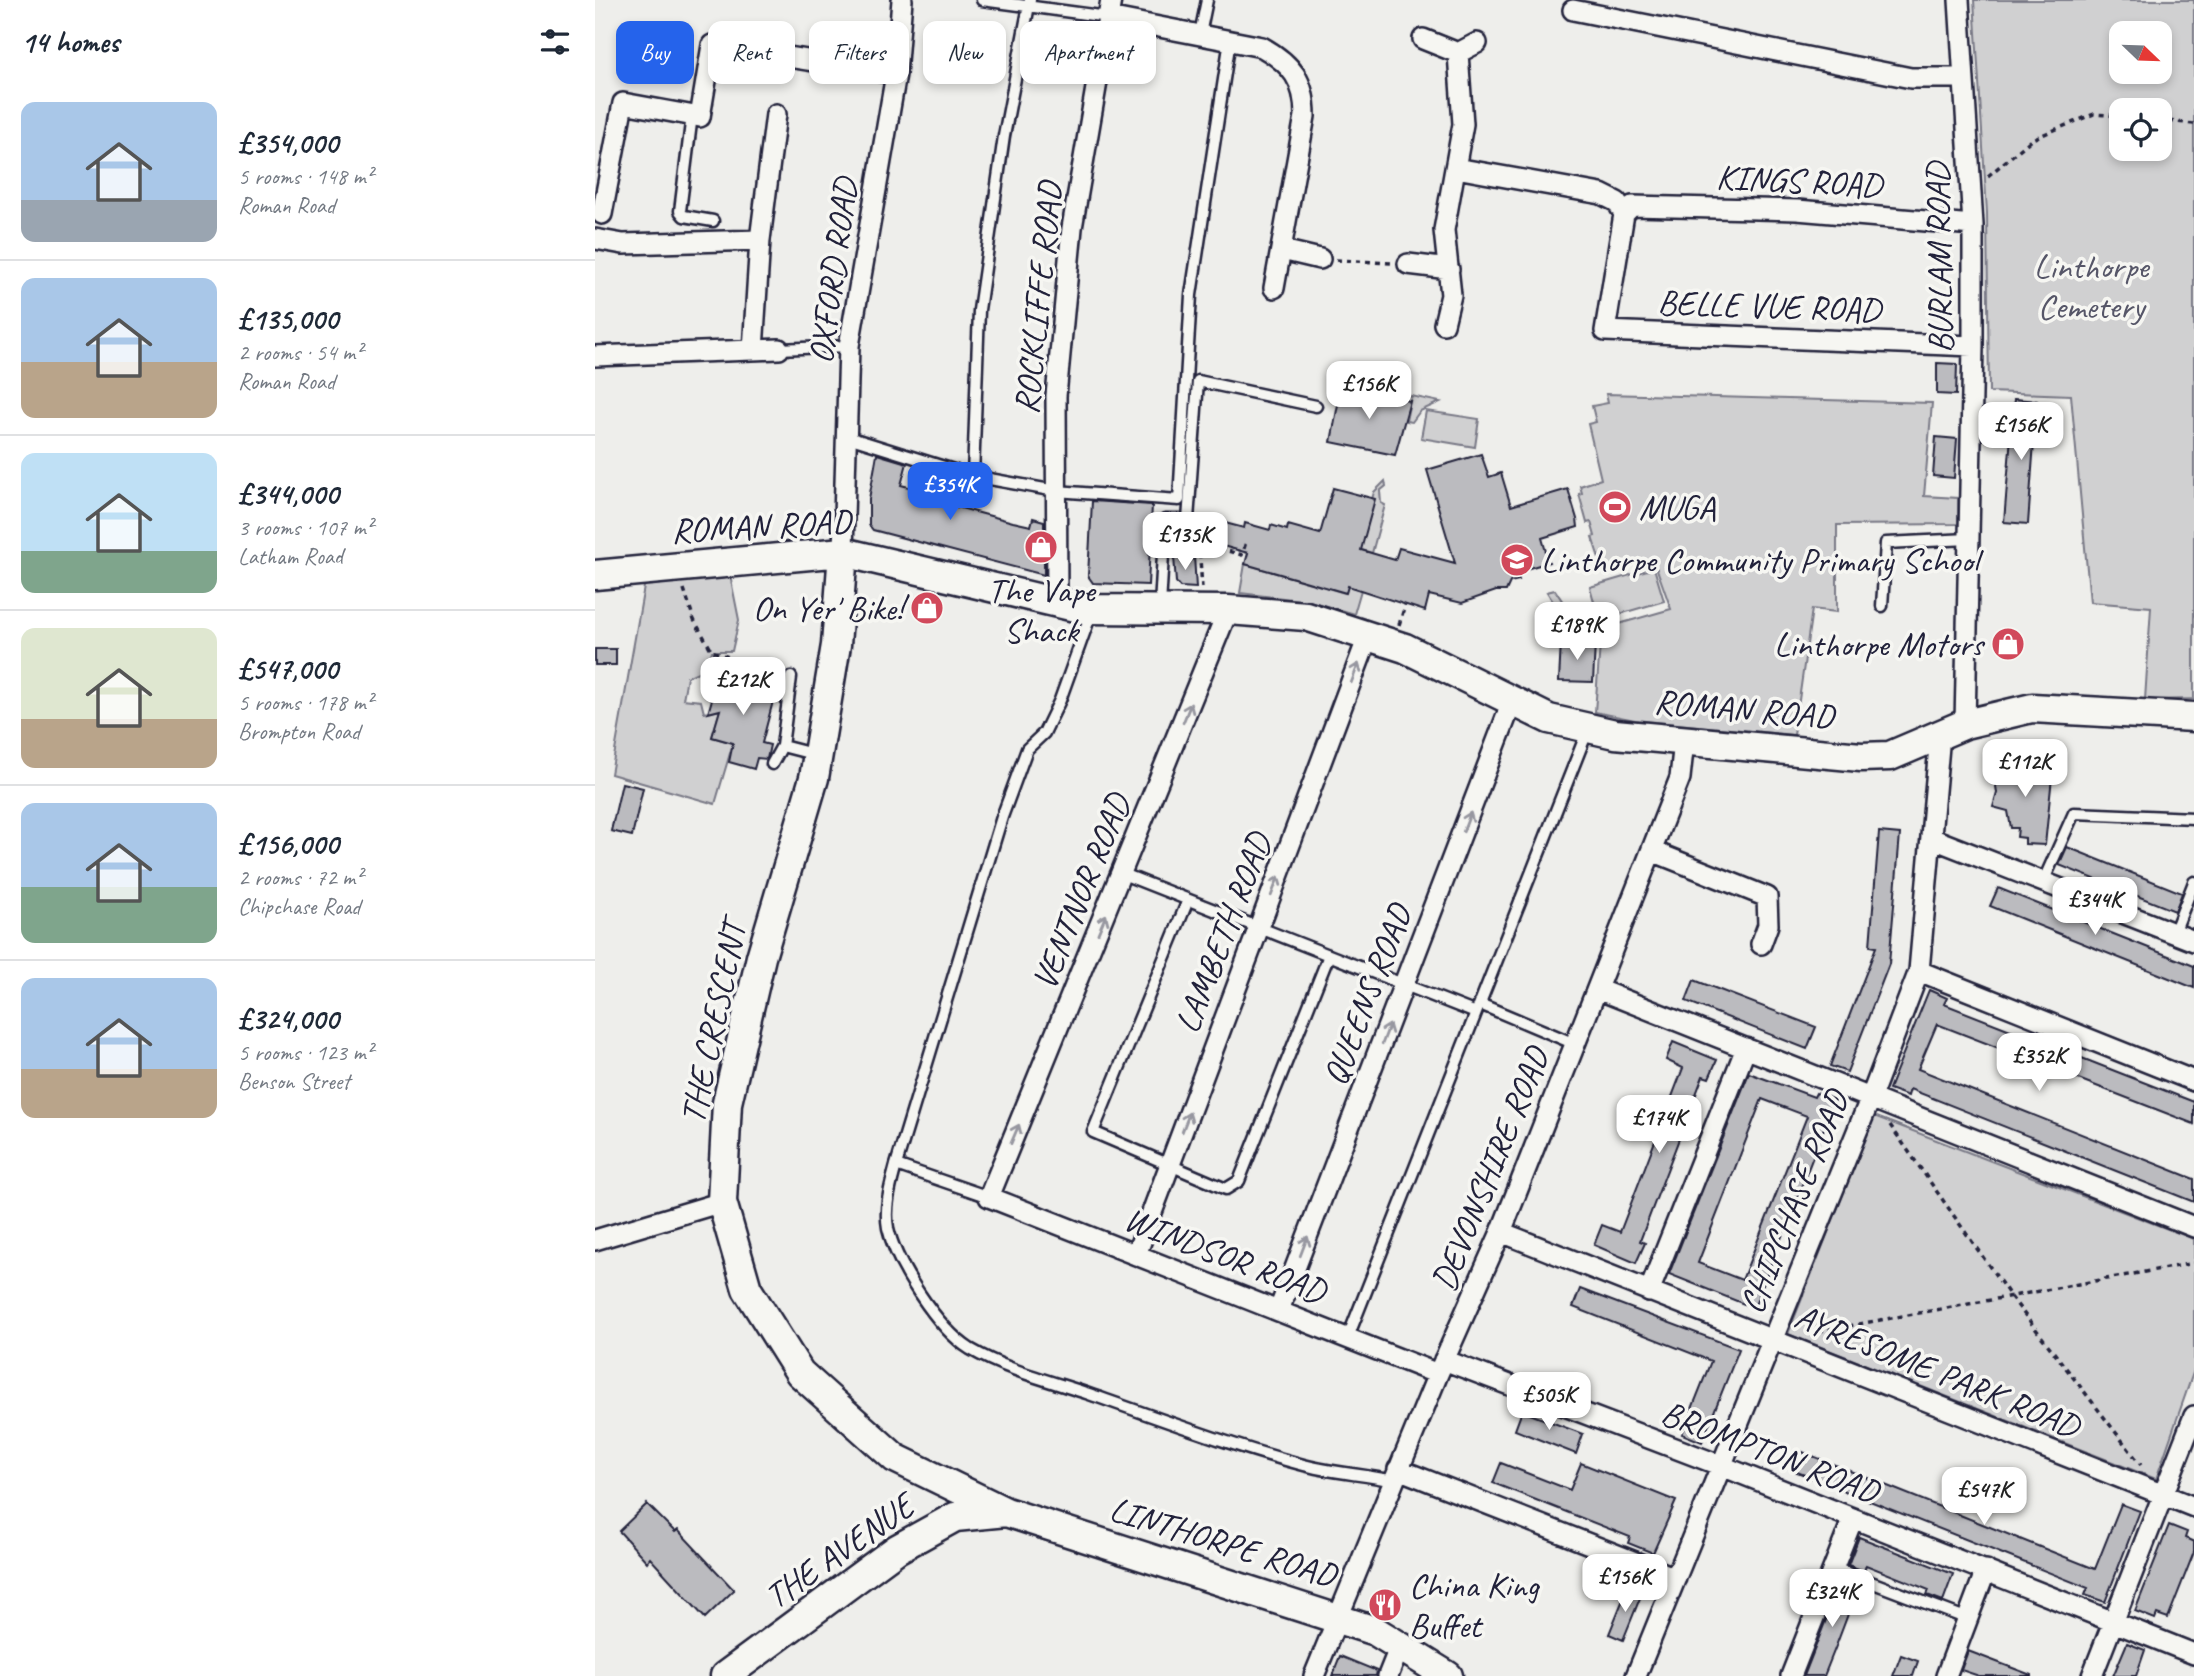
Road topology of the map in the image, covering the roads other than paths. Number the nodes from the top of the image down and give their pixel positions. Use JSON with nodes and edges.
{"nodes":[{"id":1,"x":902,"y":0,"type":"edge"},
{"id":2,"x":982,"y":0,"type":"edge"},
{"id":3,"x":1207,"y":0,"type":"edge"},
{"id":4,"x":1959,"y":0,"type":"edge"},
{"id":5,"x":1030,"y":3,"type":"edge"},
{"id":6,"x":1109,"y":8,"type":"edge"},
{"id":7,"x":1573,"y":10,"type":"dead end"},
{"id":8,"x":900,"y":21,"type":"edge"},
{"id":9,"x":1200,"y":34,"type":"junction"},
{"id":10,"x":1230,"y":39,"type":"junction"},
{"id":11,"x":1423,"y":39,"type":"dead end"},
{"id":12,"x":1477,"y":43,"type":"dead end"},
{"id":13,"x":1458,"y":53,"type":"junction"},
{"id":14,"x":809,"y":60,"type":"edge"},
{"id":15,"x":1963,"y":78,"type":"junction"},
{"id":16,"x":894,"y":84,"type":"edge"},
{"id":17,"x":776,"y":114,"type":"dead end"},
{"id":18,"x":692,"y":115,"type":"junction"},
{"id":19,"x":1456,"y":168,"type":"junction"},
{"id":20,"x":601,"y":214,"type":"dead end"},
{"id":21,"x":1624,"y":214,"type":"junction"},
{"id":22,"x":713,"y":221,"type":"dead end"},
{"id":23,"x":1973,"y":225,"type":"junction"},
{"id":24,"x":595,"y":239,"type":"edge"},
{"id":25,"x":760,"y":240,"type":"junction"},
{"id":26,"x":1282,"y":250,"type":"junction"},
{"id":27,"x":1320,"y":259,"type":"road end"},
{"id":28,"x":1408,"y":264,"type":"road end"},
{"id":29,"x":1449,"y":269,"type":"junction"},
{"id":30,"x":1274,"y":288,"type":"dead end"},
{"id":31,"x":1444,"y":324,"type":"dead end"},
{"id":32,"x":849,"y":346,"type":"junction"},
{"id":33,"x":1973,"y":346,"type":"junction"},
{"id":34,"x":779,"y":349,"type":"joint"},
{"id":35,"x":753,"y":350,"type":"junction"},
{"id":36,"x":595,"y":356,"type":"edge"},
{"id":37,"x":1316,"y":405,"type":"dead end"},
{"id":38,"x":848,"y":437,"type":"junction"},
{"id":39,"x":973,"y":476,"type":"junction"},
{"id":40,"x":1056,"y":491,"type":"junction"},
{"id":41,"x":1969,"y":539,"type":"junction"},
{"id":42,"x":843,"y":552,"type":"junction"},
{"id":43,"x":595,"y":575,"type":"edge"},
{"id":44,"x":1057,"y":604,"type":"junction"},
{"id":45,"x":1882,"y":606,"type":"dead end"},
{"id":46,"x":1160,"y":608,"type":"junction"},
{"id":47,"x":1093,"y":609,"type":"junction"},
{"id":48,"x":1228,"y":610,"type":"junction"},
{"id":49,"x":1369,"y":634,"type":"junction"},
{"id":50,"x":791,"y":677,"type":"dead end"},
{"id":51,"x":1512,"y":702,"type":"junction"},
{"id":52,"x":2194,"y":716,"type":"edge"},
{"id":53,"x":1589,"y":728,"type":"junction"},
{"id":54,"x":1952,"y":729,"type":"junction"},
{"id":55,"x":1685,"y":741,"type":"junction"},
{"id":56,"x":782,"y":746,"type":"junction"},
{"id":57,"x":817,"y":755,"type":"junction"},
{"id":58,"x":772,"y":764,"type":"dead end"},
{"id":59,"x":2194,"y":818,"type":"edge"},
{"id":60,"x":1931,"y":838,"type":"junction"},
{"id":61,"x":1651,"y":851,"type":"junction"},
{"id":62,"x":1123,"y":874,"type":"junction"},
{"id":63,"x":2043,"y":881,"type":"junction"},
{"id":64,"x":2194,"y":882,"type":"edge"},
{"id":65,"x":1188,"y":900,"type":"junction"},
{"id":66,"x":1259,"y":928,"type":"junction"},
{"id":67,"x":2175,"y":933,"type":"junction"},
{"id":68,"x":2194,"y":941,"type":"edge"},
{"id":69,"x":1761,"y":944,"type":"dead end"},
{"id":70,"x":1329,"y":955,"type":"junction"},
{"id":71,"x":1919,"y":971,"type":"junction"},
{"id":72,"x":1406,"y":984,"type":"junction"},
{"id":73,"x":1597,"y":989,"type":"junction"},
{"id":74,"x":1478,"y":1008,"type":"junction"},
{"id":75,"x":1575,"y":1044,"type":"junction"},
{"id":76,"x":1746,"y":1048,"type":"junction"},
{"id":77,"x":2194,"y":1082,"type":"edge"},
{"id":78,"x":1871,"y":1097,"type":"junction"},
{"id":79,"x":896,"y":1165,"type":"junction"},
{"id":80,"x":1169,"y":1167,"type":"junction"},
{"id":81,"x":989,"y":1197,"type":"junction"},
{"id":82,"x":722,"y":1202,"type":"junction"},
{"id":83,"x":2194,"y":1227,"type":"edge"},
{"id":84,"x":1501,"y":1232,"type":"junction"},
{"id":85,"x":595,"y":1240,"type":"edge"},
{"id":86,"x":1136,"y":1255,"type":"junction"},
{"id":87,"x":1649,"y":1292,"type":"junction"},
{"id":88,"x":1279,"y":1310,"type":"junction"},
{"id":89,"x":1348,"y":1337,"type":"junction"},
{"id":90,"x":1772,"y":1340,"type":"junction"},
{"id":91,"x":1441,"y":1367,"type":"junction"},
{"id":92,"x":2194,"y":1416,"type":"edge"},
{"id":93,"x":1722,"y":1465,"type":"junction"},
{"id":94,"x":1396,"y":1475,"type":"junction"},
{"id":95,"x":2164,"y":1495,"type":"junction"},
{"id":96,"x":2194,"y":1507,"type":"edge"},
{"id":97,"x":1006,"y":1512,"type":"junction"},
{"id":98,"x":1853,"y":1518,"type":"junction"},
{"id":99,"x":1834,"y":1568,"type":"junction"},
{"id":100,"x":1986,"y":1570,"type":"junction"},
{"id":101,"x":1676,"y":1578,"type":"junction"},
{"id":102,"x":1338,"y":1617,"type":"junction"},
{"id":103,"x":1968,"y":1619,"type":"junction"},
{"id":104,"x":2112,"y":1621,"type":"junction"},
{"id":105,"x":1400,"y":1646,"type":"junction"},
{"id":106,"x":2194,"y":1654,"type":"edge"},
{"id":107,"x":725,"y":1676,"type":"edge"},
{"id":108,"x":1314,"y":1676,"type":"edge"},
{"id":109,"x":1388,"y":1676,"type":"edge"},
{"id":110,"x":1448,"y":1676,"type":"edge"},
{"id":111,"x":1636,"y":1676,"type":"edge"},
{"id":112,"x":1791,"y":1676,"type":"edge"},
{"id":113,"x":1946,"y":1676,"type":"edge"},
{"id":114,"x":2092,"y":1676,"type":"edge"}],
"edges":[{"from":1,"to":8,"type":"street","name":"OXFORD ROAD"},
{"from":2,"to":5,"type":"lane"},
{"from":3,"to":9,"type":"lane"},
{"from":4,"to":15,"type":"street","name":"BURLAM ROAD"},
{"from":5,"to":6,"type":"lane"},
{"from":5,"to":39,"type":"lane"},
{"from":6,"to":9,"type":"street"},
{"from":6,"to":40,"type":"street","name":"ROCKLIFFE ROAD"},
{"from":7,"to":15,"type":"street"},
{"from":9,"to":10,"type":"street"},
{"from":10,"to":26,"type":"street"},
{"from":10,"to":40,"type":"lane"},
{"from":11,"to":13,"type":"street"},
{"from":12,"to":13,"type":"street"},
{"from":13,"to":19,"type":"street"},
{"from":14,"to":18,"type":"street"},
{"from":15,"to":23,"type":"street","name":"BURLAM ROAD"},
{"from":16,"to":32,"type":"street","name":"OXFORD ROAD"},
{"from":17,"to":25,"type":"street"},
{"from":18,"to":20,"type":"street"},
{"from":18,"to":22,"type":"lane"},
{"from":19,"to":21,"type":"street"},
{"from":19,"to":29,"type":"street"},
{"from":21,"to":23,"type":"street","name":"KINGS ROAD"},
{"from":21,"to":33,"type":"street","name":"BELLE VUE ROAD"},
{"from":23,"to":33,"type":"street","name":"BURLAM ROAD"},
{"from":24,"to":25,"type":"street"},
{"from":25,"to":35,"type":"street"},
{"from":26,"to":27,"type":"street"},
{"from":26,"to":30,"type":"street"},
{"from":28,"to":29,"type":"street"},
{"from":29,"to":31,"type":"street"},
{"from":32,"to":34,"type":"lane"},
{"from":32,"to":38,"type":"street","name":"OXFORD ROAD"},
{"from":33,"to":41,"type":"street","name":"BURLAM ROAD"},
{"from":34,"to":35,"type":"street"},
{"from":35,"to":36,"type":"street"},
{"from":37,"to":46,"type":"lane"},
{"from":38,"to":39,"type":"lane"},
{"from":38,"to":42,"type":"street","name":"OXFORD ROAD"},
{"from":39,"to":40,"type":"lane"},
{"from":40,"to":44,"type":"street","name":"ROCKLIFFE ROAD"},
{"from":41,"to":45,"type":"lane"},
{"from":41,"to":54,"type":"street","name":"BURLAM ROAD"},
{"from":42,"to":43,"type":"street","name":"ROMAN ROAD"},
{"from":42,"to":44,"type":"street","name":"ROMAN ROAD"},
{"from":42,"to":57,"type":"street","name":"THE CRESCENT"},
{"from":44,"to":47,"type":"street","name":"ROMAN ROAD"},
{"from":46,"to":47,"type":"street","name":"ROMAN ROAD"},
{"from":46,"to":48,"type":"street","name":"ROMAN ROAD"},
{"from":47,"to":79,"type":"lane"},
{"from":48,"to":49,"type":"street","name":"ROMAN ROAD"},
{"from":62,"to":48,"type":"street","name":"VENTNOR ROAD","one_way":true},
{"from":49,"to":51,"type":"street","name":"ROMAN ROAD"},
{"from":66,"to":49,"type":"street","name":"LAMBETH ROAD","one_way":true},
{"from":50,"to":56,"type":"lane"},
{"from":51,"to":53,"type":"street","name":"ROMAN ROAD"},
{"from":72,"to":51,"type":"street","name":"QUEENS ROAD","one_way":true},
{"from":52,"to":54,"type":"street","name":"ROMAN ROAD"},
{"from":53,"to":55,"type":"street","name":"ROMAN ROAD"},
{"from":53,"to":74,"type":"lane"},
{"from":54,"to":55,"type":"street","name":"ROMAN ROAD"},
{"from":54,"to":60,"type":"street","name":"CHIPCHASE ROAD"},
{"from":55,"to":61,"type":"street","name":"DEVONSHIRE ROAD"},
{"from":56,"to":57,"type":"lane"},
{"from":56,"to":58,"type":"lane"},
{"from":57,"to":82,"type":"street","name":"THE CRESCENT"},
{"from":59,"to":63,"type":"lane"},
{"from":60,"to":63,"type":"street"},
{"from":60,"to":71,"type":"street","name":"CHIPCHASE ROAD"},
{"from":61,"to":69,"type":"street"},
{"from":61,"to":73,"type":"street","name":"DEVONSHIRE ROAD"},
{"from":62,"to":65,"type":"lane"},
{"from":81,"to":62,"type":"street","name":"VENTNOR ROAD","one_way":true},
{"from":63,"to":67,"type":"street"},
{"from":64,"to":67,"type":"lane"},
{"from":65,"to":66,"type":"lane"},
{"from":65,"to":80,"type":"lane"},
{"from":66,"to":70,"type":"lane"},
{"from":80,"to":66,"type":"street","name":"LAMBETH ROAD","one_way":true},
{"from":67,"to":68,"type":"street"},
{"from":70,"to":72,"type":"lane"},
{"from":70,"to":80,"type":"lane"},
{"from":71,"to":77,"type":"street"},
{"from":71,"to":78,"type":"street","name":"CHIPCHASE ROAD"},
{"from":72,"to":74,"type":"lane"},
{"from":88,"to":72,"type":"street","name":"QUEENS ROAD","one_way":true},
{"from":73,"to":75,"type":"street","name":"DEVONSHIRE ROAD"},
{"from":73,"to":76,"type":"street"},
{"from":74,"to":75,"type":"lane"},
{"from":74,"to":89,"type":"lane"},
{"from":75,"to":84,"type":"street","name":"DEVONSHIRE ROAD"},
{"from":76,"to":78,"type":"street"},
{"from":76,"to":87,"type":"street"},
{"from":78,"to":83,"type":"street"},
{"from":78,"to":90,"type":"street","name":"CHIPCHASE ROAD"},
{"from":79,"to":81,"type":"lane"},
{"from":79,"to":94,"type":"lane"},
{"from":80,"to":86,"type":"street","name":"LAMBETH ROAD"},
{"from":81,"to":86,"type":"street","name":"WINDSOR ROAD"},
{"from":82,"to":85,"type":"street"},
{"from":82,"to":97,"type":"street","name":"THE CRESCENT"},
{"from":84,"to":87,"type":"street","name":"AYRESOME PARK ROAD"},
{"from":84,"to":91,"type":"street","name":"DEVONSHIRE ROAD"},
{"from":86,"to":88,"type":"street","name":"WINDSOR ROAD"},
{"from":87,"to":90,"type":"street","name":"AYRESOME PARK ROAD"},
{"from":88,"to":89,"type":"street","name":"WINDSOR ROAD"},
{"from":89,"to":91,"type":"street","name":"WINDSOR ROAD"},
{"from":90,"to":93,"type":"street","name":"CHIPCHASE ROAD"},
{"from":90,"to":95,"type":"street","name":"AYRESOME PARK ROAD"},
{"from":91,"to":93,"type":"street","name":"BROMPTON ROAD"},
{"from":91,"to":94,"type":"street","name":"DEVONSHIRE ROAD"},
{"from":92,"to":95,"type":"street"},
{"from":93,"to":98,"type":"street","name":"BROMPTON ROAD"},
{"from":93,"to":101,"type":"street","name":"CHIPCHASE ROAD"},
{"from":94,"to":101,"type":"street"},
{"from":94,"to":102,"type":"street","name":"DEVONSHIRE ROAD"},
{"from":95,"to":96,"type":"street","name":"AYRESOME PARK ROAD"},
{"from":95,"to":104,"type":"street"},
{"from":97,"to":102,"type":"street","name":"LINTHORPE ROAD"},
{"from":97,"to":107,"type":"street","name":"THE AVENUE"},
{"from":98,"to":99,"type":"street"},
{"from":98,"to":100,"type":"street","name":"BROMPTON ROAD"},
{"from":99,"to":103,"type":"lane"},
{"from":99,"to":112,"type":"street"},
{"from":100,"to":103,"type":"street"},
{"from":100,"to":104,"type":"street","name":"BROMPTON ROAD"},
{"from":101,"to":111,"type":"street","name":"CHIPCHASE ROAD"},
{"from":102,"to":105,"type":"street","name":"LINTHORPE ROAD"},
{"from":102,"to":108,"type":"street","name":"DEVONSHIRE ROAD"},
{"from":103,"to":113,"type":"street"},
{"from":104,"to":106,"type":"street","name":"BROMPTON ROAD"},
{"from":104,"to":114,"type":"street"},
{"from":105,"to":109,"type":"street"},
{"from":105,"to":110,"type":"street","name":"LINTHORPE ROAD"}]}
